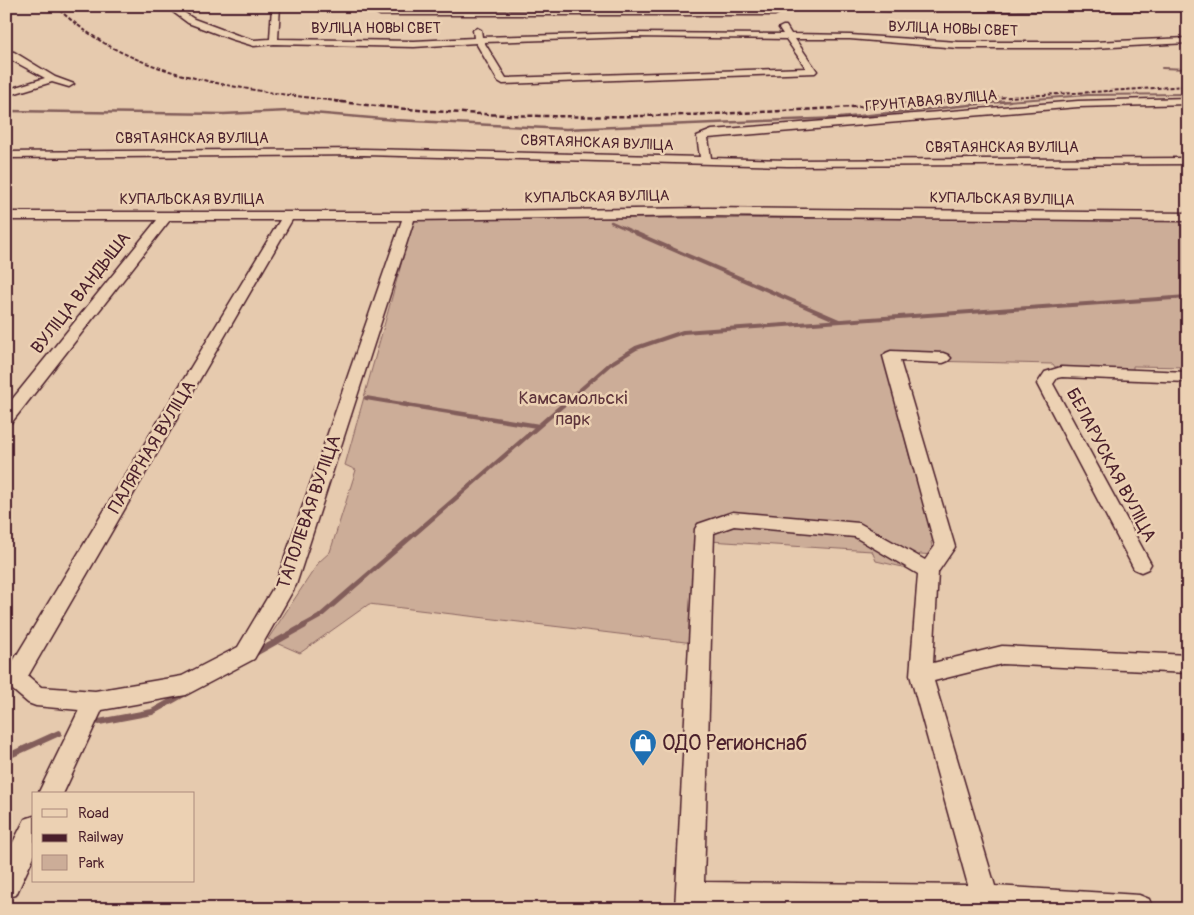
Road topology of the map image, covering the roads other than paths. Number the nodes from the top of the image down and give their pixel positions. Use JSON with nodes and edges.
{"nodes":[{"id":1,"x":169,"y":6,"type":"edge"},
{"id":2,"x":276,"y":6,"type":"edge"},
{"id":3,"x":774,"y":8,"type":"edge"},
{"id":4,"x":1188,"y":8,"type":"edge"},
{"id":5,"x":474,"y":10,"type":"edge"},
{"id":6,"x":380,"y":13,"type":"dead end"},
{"id":7,"x":787,"y":36,"type":"junction"},
{"id":8,"x":478,"y":39,"type":"junction"},
{"id":9,"x":1188,"y":40,"type":"edge"},
{"id":10,"x":274,"y":41,"type":"junction"},
{"id":11,"x":6,"y":54,"type":"edge"},
{"id":12,"x":52,"y":79,"type":"junction"},
{"id":13,"x":69,"y":84,"type":"dead end"},
{"id":14,"x":6,"y":93,"type":"edge"},
{"id":15,"x":1188,"y":101,"type":"edge"},
{"id":16,"x":6,"y":154,"type":"edge"},
{"id":17,"x":706,"y":161,"type":"junction"},
{"id":18,"x":1188,"y":161,"type":"edge"},
{"id":19,"x":167,"y":215,"type":"junction"},
{"id":20,"x":6,"y":216,"type":"edge"},
{"id":21,"x":288,"y":216,"type":"junction"},
{"id":22,"x":409,"y":216,"type":"junction"},
{"id":23,"x":1188,"y":217,"type":"edge"},
{"id":24,"x":943,"y":358,"type":"dead end"},
{"id":25,"x":1188,"y":377,"type":"edge"},
{"id":26,"x":6,"y":418,"type":"edge"},
{"id":27,"x":1141,"y":564,"type":"dead end"},
{"id":28,"x":928,"y":571,"type":"junction"},
{"id":29,"x":1188,"y":664,"type":"edge"},
{"id":30,"x":921,"y":675,"type":"junction"},
{"id":31,"x":15,"y":678,"type":"joint"},
{"id":32,"x":95,"y":701,"type":"junction"},
{"id":33,"x":51,"y":792,"type":"edge"},
{"id":34,"x":32,"y":832,"type":"edge"},
{"id":35,"x":6,"y":885,"type":"edge"},
{"id":36,"x":985,"y":899,"type":"junction"},
{"id":37,"x":689,"y":902,"type":"edge"},
{"id":38,"x":1139,"y":909,"type":"edge"}],
"edges":[{"from":1,"to":10,"type":"street","name":"ВУЛІЦА НОВЫ СВЕТ"},
{"from":2,"to":10,"type":"street"},
{"from":3,"to":4,"type":"street"},
{"from":3,"to":5,"type":"street"},
{"from":3,"to":7,"type":"street"},
{"from":5,"to":6,"type":"street"},
{"from":5,"to":8,"type":"street"},
{"from":7,"to":8,"type":"street","name":"ВУЛІЦА НОВЫ СВЕТ"},
{"from":7,"to":8,"type":"street"},
{"from":7,"to":9,"type":"street","name":"ВУЛІЦА НОВЫ СВЕТ"},
{"from":8,"to":10,"type":"street","name":"ВУЛІЦА НОВЫ СВЕТ"},
{"from":11,"to":12,"type":"street"},
{"from":12,"to":13,"type":"street"},
{"from":12,"to":14,"type":"street"},
{"from":15,"to":17,"type":"street","name":"ГРУНТАВАЯ ВУЛІЦА"},
{"from":16,"to":17,"type":"street","name":"СВЯТАЯНСКАЯ ВУЛІЦА"},
{"from":17,"to":18,"type":"street","name":"СВЯТАЯНСКАЯ ВУЛІЦА"},
{"from":19,"to":20,"type":"street","name":"КУПАЛЬСКАЯ ВУЛІЦА"},
{"from":19,"to":21,"type":"street","name":"КУПАЛЬСКАЯ ВУЛІЦА"},
{"from":19,"to":26,"type":"street","name":"ВУЛІЦА ВАНДЫША"},
{"from":21,"to":22,"type":"street","name":"КУПАЛЬСКАЯ ВУЛІЦА"},
{"from":21,"to":31,"type":"street","name":"ПАЛЯРНАЯ ВУЛІЦА"},
{"from":22,"to":23,"type":"street","name":"КУПАЛЬСКАЯ ВУЛІЦА"},
{"from":22,"to":32,"type":"street","name":"ТАПОЛЕВАЯ ВУЛІЦА"},
{"from":24,"to":28,"type":"street"},
{"from":25,"to":27,"type":"street","name":"БЕЛАРУСКАЯ ВУЛІЦА"},
{"from":28,"to":30,"type":"street"},
{"from":28,"to":37,"type":"street"},
{"from":29,"to":30,"type":"street"},
{"from":30,"to":36,"type":"street"},
{"from":31,"to":32,"type":"street","name":"ТАПОЛЕВАЯ ВУЛІЦА"},
{"from":32,"to":33,"type":"street"},
{"from":34,"to":35,"type":"street"},
{"from":36,"to":37,"type":"street"},
{"from":36,"to":38,"type":"street"}]}
